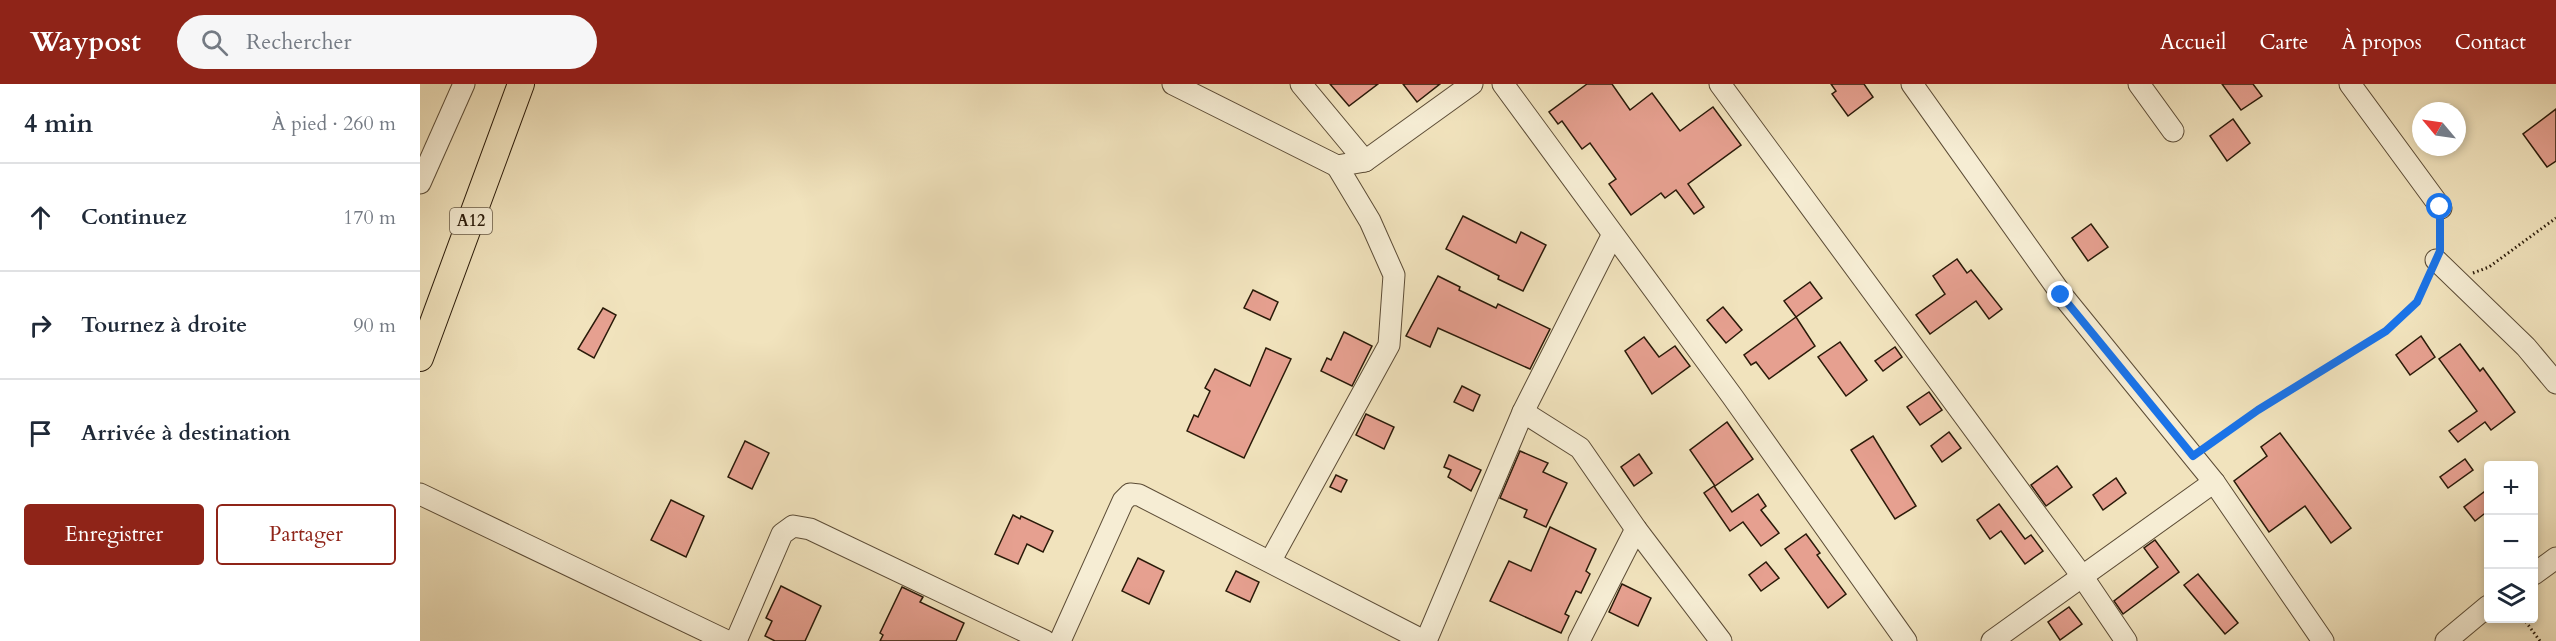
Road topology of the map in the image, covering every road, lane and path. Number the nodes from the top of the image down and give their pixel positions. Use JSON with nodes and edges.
{"nodes":[{"id":1,"x":464,"y":84,"type":"edge"},
{"id":2,"x":521,"y":84,"type":"edge"},
{"id":3,"x":1173,"y":84,"type":"edge"},
{"id":4,"x":1301,"y":84,"type":"edge"},
{"id":5,"x":1472,"y":84,"type":"edge"},
{"id":6,"x":1503,"y":84,"type":"edge"},
{"id":7,"x":1720,"y":84,"type":"edge"},
{"id":8,"x":1912,"y":84,"type":"edge"},
{"id":9,"x":2139,"y":84,"type":"edge"},
{"id":10,"x":2349,"y":84,"type":"edge"},
{"id":11,"x":2173,"y":131,"type":"dead end"},
{"id":12,"x":1365,"y":161,"type":"junction"},
{"id":13,"x":1337,"y":165,"type":"junction"},
{"id":14,"x":420,"y":183,"type":"edge"},
{"id":15,"x":2440,"y":207,"type":"joint"},
{"id":16,"x":2556,"y":218,"type":"edge"},
{"id":17,"x":1612,"y":236,"type":"junction"},
{"id":18,"x":2436,"y":260,"type":"junction"},
{"id":19,"x":2457,"y":280,"type":"junction"},
{"id":20,"x":420,"y":358,"type":"edge"},
{"id":21,"x":2556,"y":384,"type":"edge"},
{"id":22,"x":1523,"y":412,"type":"junction"},
{"id":23,"x":2193,"y":456,"type":"junction"},
{"id":24,"x":2214,"y":482,"type":"junction"},
{"id":25,"x":420,"y":494,"type":"edge"},
{"id":26,"x":1636,"y":529,"type":"junction"},
{"id":27,"x":2556,"y":558,"type":"edge"},
{"id":28,"x":1271,"y":560,"type":"junction"},
{"id":29,"x":2538,"y":571,"type":"edge"},
{"id":30,"x":2082,"y":576,"type":"junction"},
{"id":31,"x":2484,"y":609,"type":"edge"},
{"id":32,"x":2527,"y":623,"type":"edge"},
{"id":33,"x":727,"y":641,"type":"edge"},
{"id":34,"x":736,"y":641,"type":"edge"},
{"id":35,"x":1045,"y":641,"type":"edge"},
{"id":36,"x":1060,"y":641,"type":"edge"},
{"id":37,"x":1425,"y":641,"type":"edge"},
{"id":38,"x":1579,"y":641,"type":"edge"},
{"id":39,"x":1721,"y":641,"type":"edge"},
{"id":40,"x":1906,"y":641,"type":"edge"},
{"id":41,"x":1992,"y":641,"type":"edge"},
{"id":42,"x":2126,"y":641,"type":"edge"},
{"id":43,"x":2323,"y":641,"type":"edge"},
{"id":44,"x":2446,"y":641,"type":"edge"},
{"id":45,"x":2540,"y":641,"type":"edge"}],
"edges":[{"from":1,"to":14,"type":"street"},
{"from":2,"to":20,"type":"main road","number":"A12"},
{"from":3,"to":13,"type":"street"},
{"from":4,"to":12,"type":"street"},
{"from":5,"to":12,"type":"street"},
{"from":6,"to":17,"type":"street"},
{"from":7,"to":30,"type":"street"},
{"from":8,"to":23,"type":"street"},
{"from":9,"to":11,"type":"street"},
{"from":10,"to":15,"type":"street"},
{"from":12,"to":13,"type":"street"},
{"from":13,"to":28,"type":"street"},
{"from":15,"to":18,"type":"path"},
{"from":16,"to":19,"type":"path"},
{"from":17,"to":22,"type":"street"},
{"from":17,"to":40,"type":"street"},
{"from":18,"to":19,"type":"street"},
{"from":18,"to":23,"type":"path"},
{"from":19,"to":21,"type":"street"},
{"from":22,"to":26,"type":"street"},
{"from":22,"to":37,"type":"street"},
{"from":23,"to":24,"type":"street"},
{"from":24,"to":30,"type":"street"},
{"from":24,"to":43,"type":"street"},
{"from":25,"to":33,"type":"street"},
{"from":26,"to":38,"type":"street"},
{"from":26,"to":39,"type":"street"},
{"from":27,"to":29,"type":"street"},
{"from":28,"to":36,"type":"street"},
{"from":28,"to":37,"type":"street"},
{"from":30,"to":41,"type":"street"},
{"from":30,"to":42,"type":"street"},
{"from":31,"to":44,"type":"street"},
{"from":32,"to":45,"type":"path"},
{"from":34,"to":35,"type":"street"}]}
